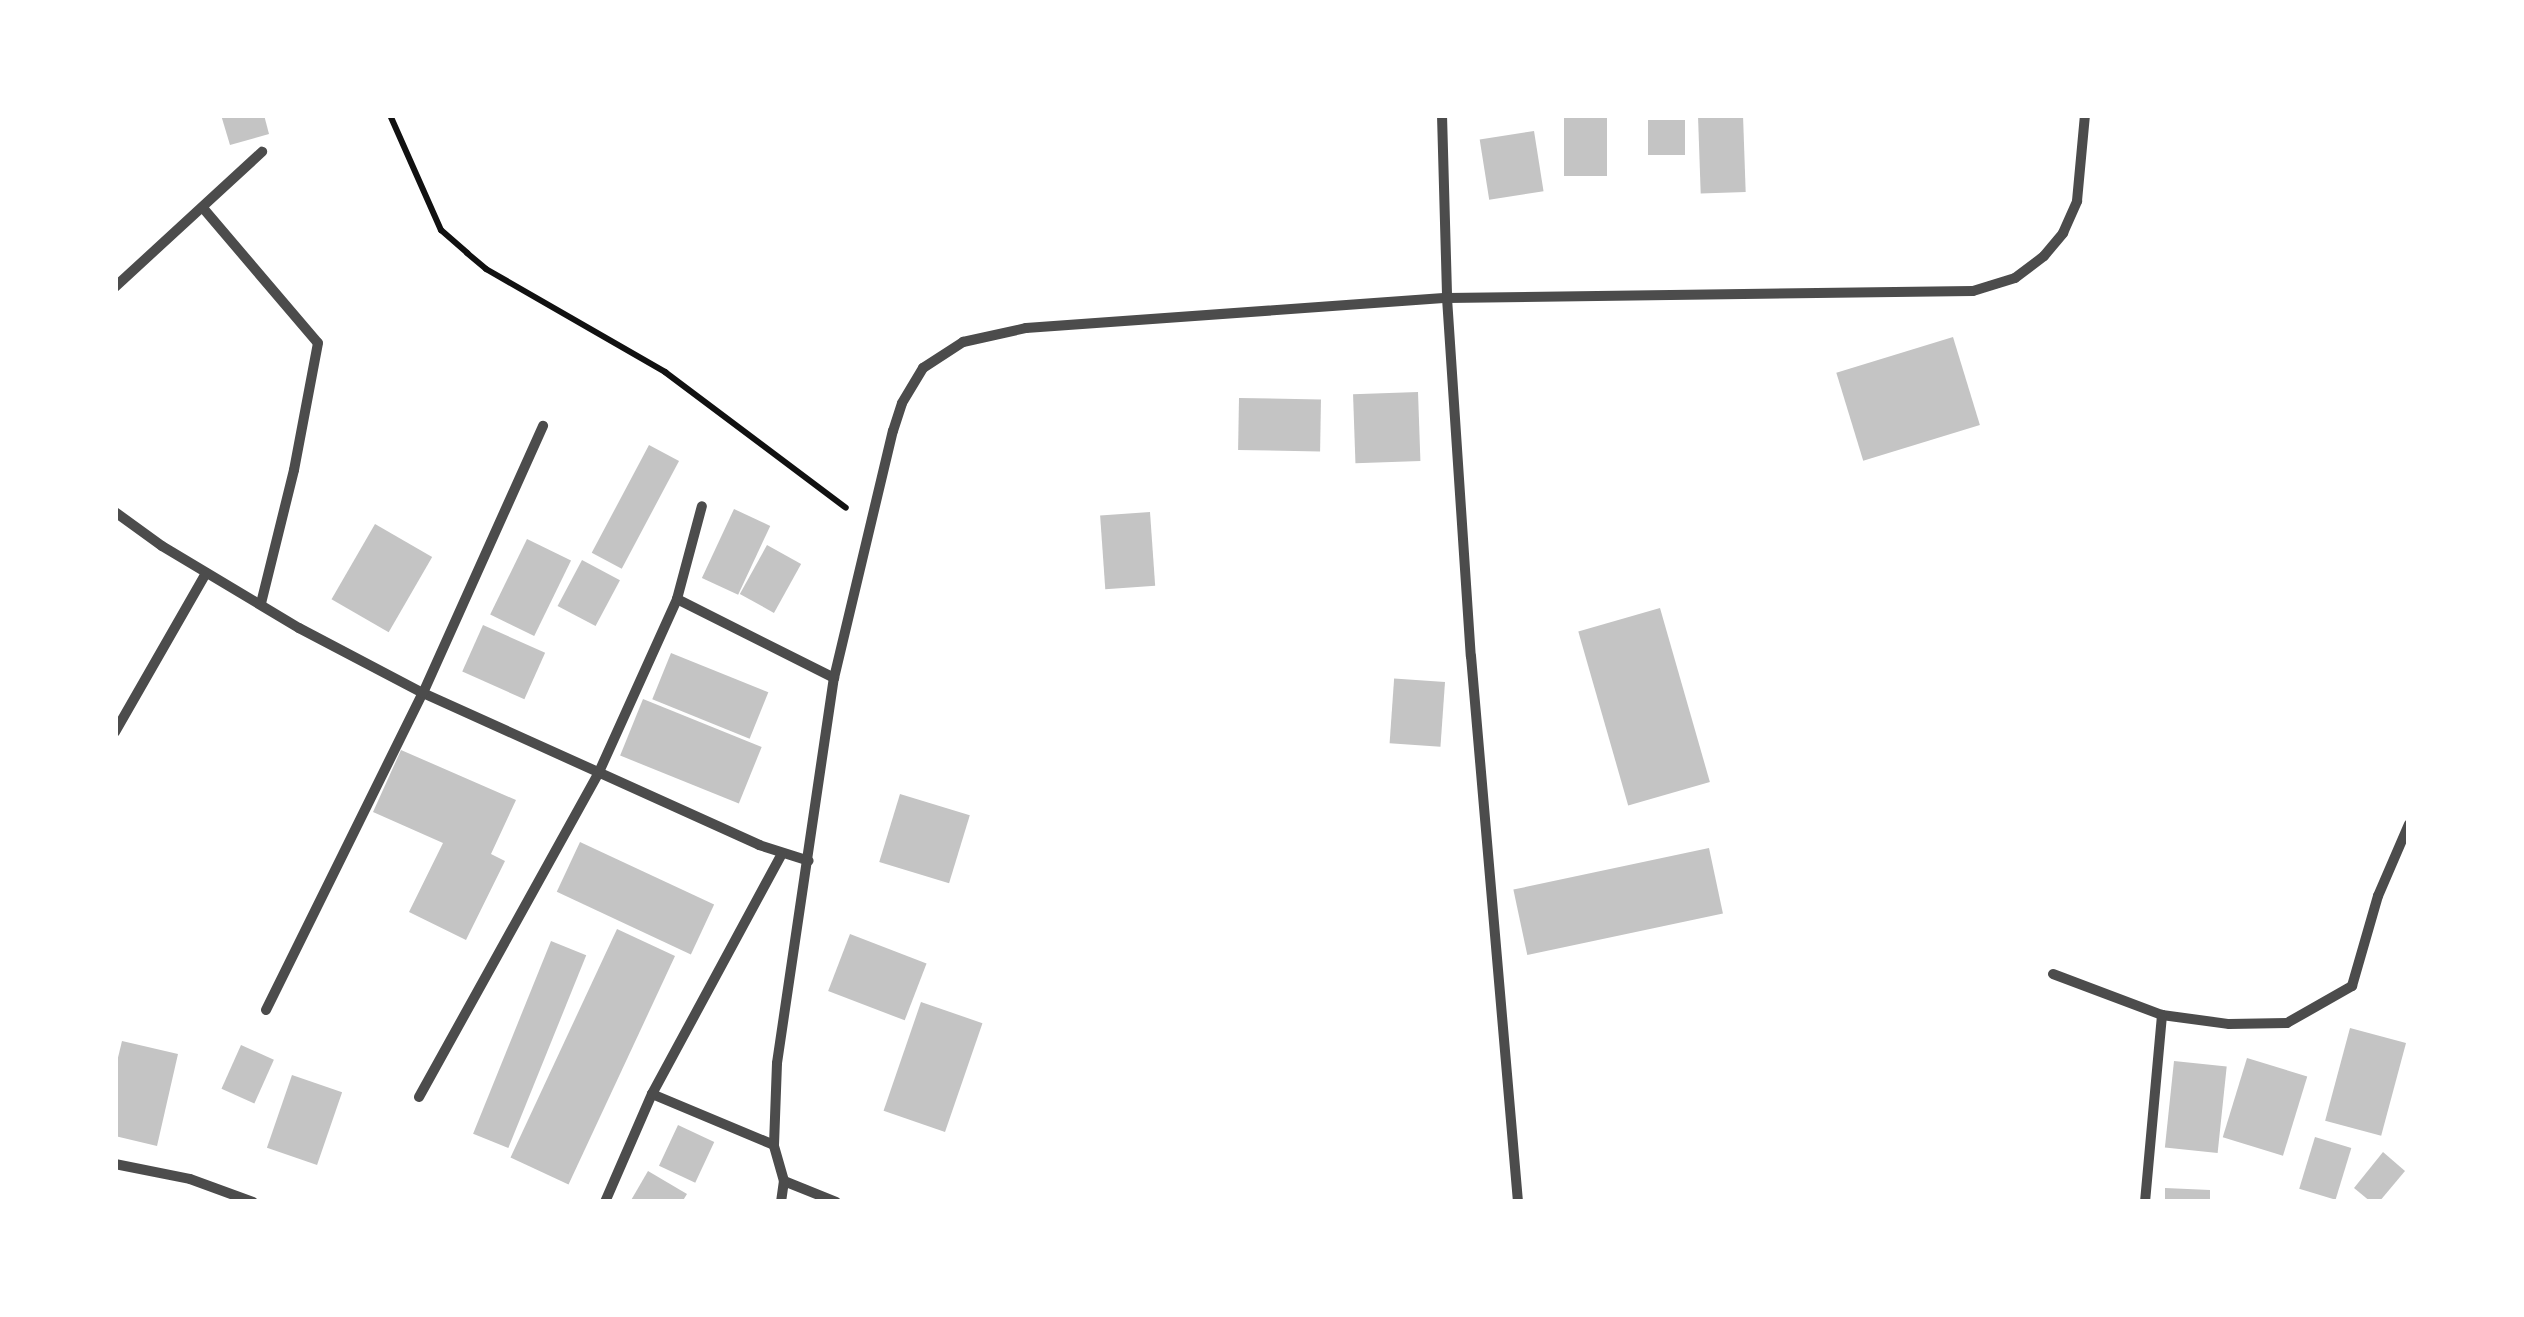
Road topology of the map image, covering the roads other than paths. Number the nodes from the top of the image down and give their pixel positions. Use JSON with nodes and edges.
{"nodes":[{"id":1,"x":1442,"y":115,"type":"edge"},
{"id":2,"x":2085,"y":115,"type":"edge"},
{"id":3,"x":262,"y":152,"type":"dead end"},
{"id":4,"x":203,"y":208,"type":"junction"},
{"id":5,"x":115,"y":287,"type":"edge"},
{"id":6,"x":1447,"y":298,"type":"junction"},
{"id":7,"x":543,"y":426,"type":"dead end"},
{"id":8,"x":702,"y":506,"type":"dead end"},
{"id":9,"x":115,"y":512,"type":"edge"},
{"id":10,"x":206,"y":573,"type":"junction"},
{"id":11,"x":676,"y":599,"type":"junction"},
{"id":12,"x":260,"y":603,"type":"junction"},
{"id":13,"x":834,"y":678,"type":"junction"},
{"id":14,"x":423,"y":694,"type":"junction"},
{"id":15,"x":115,"y":732,"type":"edge"},
{"id":16,"x":599,"y":772,"type":"junction"},
{"id":17,"x":2409,"y":824,"type":"edge"},
{"id":18,"x":782,"y":854,"type":"junction"},
{"id":19,"x":809,"y":861,"type":"junction"},
{"id":20,"x":2053,"y":974,"type":"dead end"},
{"id":21,"x":266,"y":1010,"type":"dead end"},
{"id":22,"x":2162,"y":1016,"type":"junction"},
{"id":23,"x":652,"y":1094,"type":"junction"},
{"id":24,"x":419,"y":1097,"type":"dead end"},
{"id":25,"x":774,"y":1145,"type":"junction"},
{"id":26,"x":115,"y":1164,"type":"edge"},
{"id":27,"x":784,"y":1181,"type":"junction"},
{"id":28,"x":253,"y":1202,"type":"edge"},
{"id":29,"x":605,"y":1202,"type":"edge"},
{"id":30,"x":781,"y":1202,"type":"edge"},
{"id":31,"x":836,"y":1202,"type":"edge"},
{"id":32,"x":1518,"y":1202,"type":"edge"},
{"id":33,"x":2145,"y":1202,"type":"edge"}],
"edges":[{"from":1,"to":6,"type":"street"},
{"from":2,"to":6,"type":"street"},
{"from":3,"to":4,"type":"street"},
{"from":4,"to":5,"type":"street"},
{"from":4,"to":12,"type":"street"},
{"from":6,"to":13,"type":"street"},
{"from":6,"to":32,"type":"street"},
{"from":7,"to":14,"type":"street"},
{"from":8,"to":11,"type":"street"},
{"from":9,"to":10,"type":"street"},
{"from":10,"to":12,"type":"street"},
{"from":10,"to":15,"type":"street"},
{"from":11,"to":13,"type":"street"},
{"from":11,"to":16,"type":"street"},
{"from":12,"to":14,"type":"street"},
{"from":13,"to":19,"type":"street"},
{"from":14,"to":16,"type":"street"},
{"from":14,"to":21,"type":"street"},
{"from":16,"to":18,"type":"street"},
{"from":16,"to":24,"type":"street"},
{"from":17,"to":22,"type":"street"},
{"from":18,"to":19,"type":"street"},
{"from":18,"to":23,"type":"street"},
{"from":19,"to":25,"type":"street"},
{"from":20,"to":22,"type":"street"},
{"from":22,"to":33,"type":"street"},
{"from":23,"to":25,"type":"street"},
{"from":23,"to":29,"type":"street"},
{"from":25,"to":27,"type":"street"},
{"from":26,"to":28,"type":"street"},
{"from":27,"to":30,"type":"street"},
{"from":27,"to":31,"type":"street"}]}
